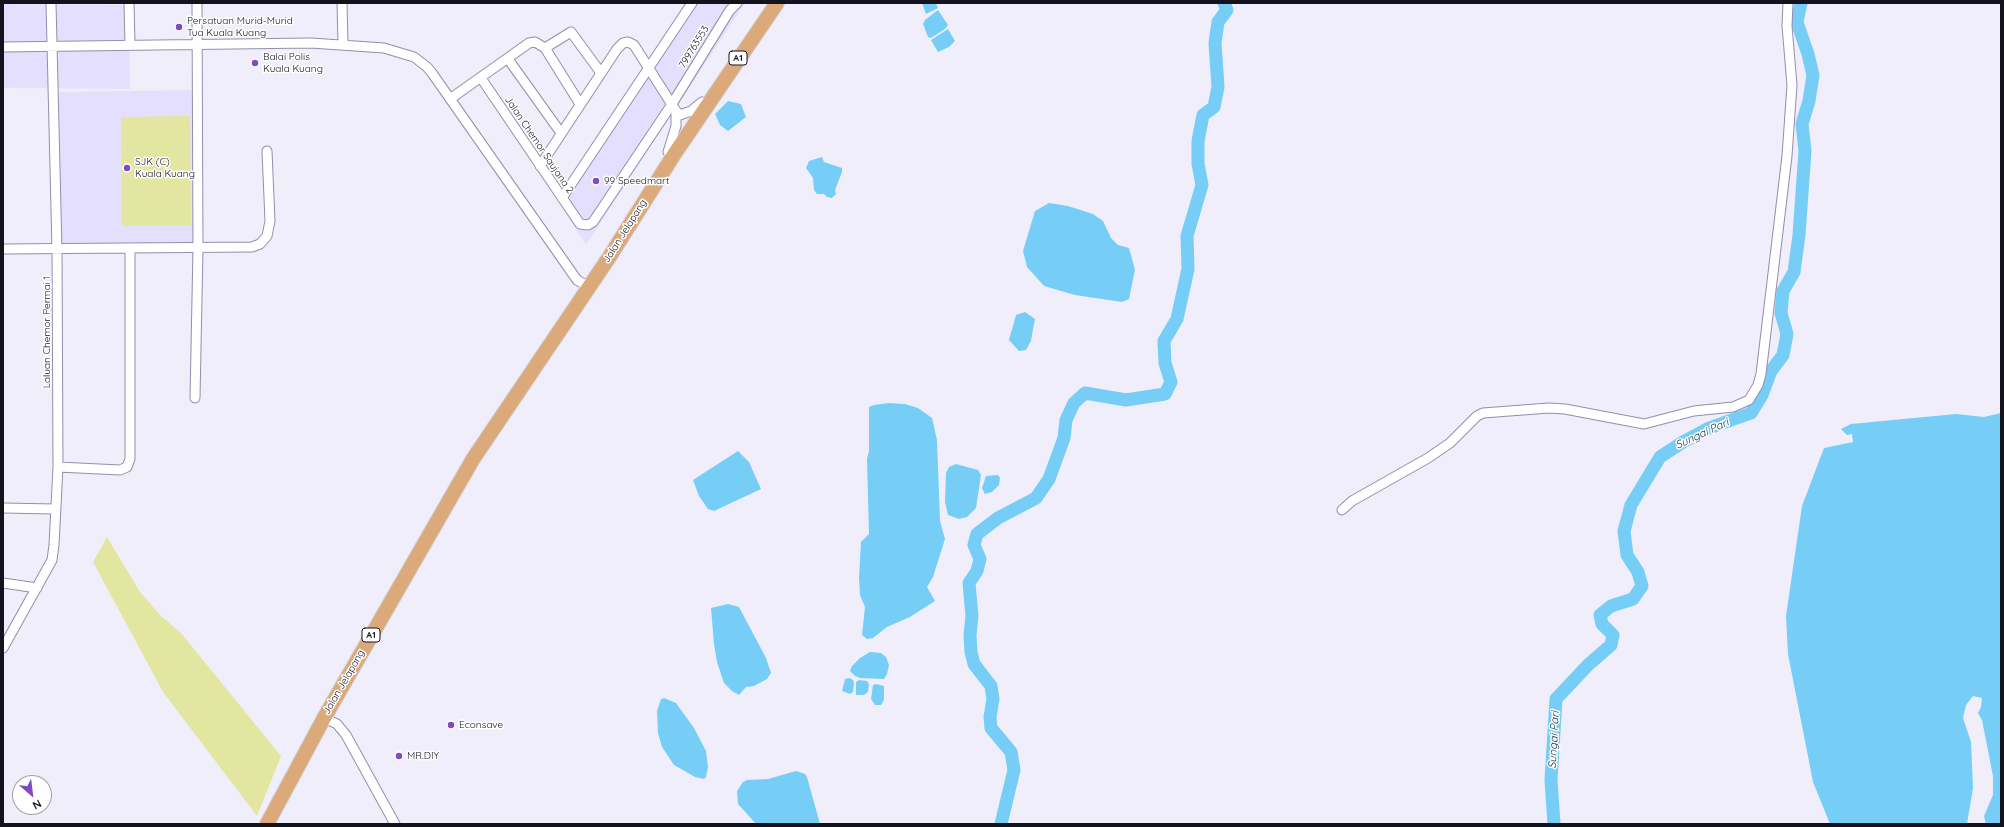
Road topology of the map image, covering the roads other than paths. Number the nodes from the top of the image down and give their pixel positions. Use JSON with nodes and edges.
{"nodes":[{"id":1,"x":51,"y":3,"type":"edge"},
{"id":2,"x":129,"y":3,"type":"edge"},
{"id":3,"x":197,"y":3,"type":"edge"},
{"id":4,"x":342,"y":3,"type":"edge"},
{"id":5,"x":692,"y":3,"type":"edge"},
{"id":6,"x":737,"y":3,"type":"edge"},
{"id":7,"x":770,"y":3,"type":"edge"},
{"id":8,"x":777,"y":3,"type":"edge"},
{"id":9,"x":1788,"y":3,"type":"edge"},
{"id":10,"x":197,"y":43,"type":"junction"},
{"id":11,"x":130,"y":44,"type":"junction"},
{"id":12,"x":343,"y":44,"type":"junction"},
{"id":13,"x":52,"y":46,"type":"junction"},
{"id":14,"x":3,"y":47,"type":"edge"},
{"id":15,"x":545,"y":48,"type":"junction"},
{"id":16,"x":508,"y":59,"type":"junction"},
{"id":17,"x":649,"y":66,"type":"junction"},
{"id":18,"x":601,"y":73,"type":"junction"},
{"id":19,"x":481,"y":78,"type":"junction"},
{"id":20,"x":450,"y":99,"type":"junction"},
{"id":21,"x":702,"y":102,"type":"junction"},
{"id":22,"x":580,"y":104,"type":"junction"},
{"id":23,"x":674,"y":108,"type":"junction"},
{"id":24,"x":561,"y":133,"type":"junction"},
{"id":25,"x":267,"y":151,"type":"dead end"},
{"id":26,"x":668,"y":152,"type":"junction"},
{"id":27,"x":540,"y":166,"type":"junction"},
{"id":28,"x":562,"y":198,"type":"junction"},
{"id":29,"x":580,"y":224,"type":"joint"},
{"id":30,"x":130,"y":248,"type":"junction"},
{"id":31,"x":198,"y":248,"type":"junction"},
{"id":32,"x":3,"y":249,"type":"edge"},
{"id":33,"x":57,"y":250,"type":"junction"},
{"id":34,"x":585,"y":285,"type":"junction"},
{"id":35,"x":195,"y":398,"type":"dead end"},
{"id":36,"x":58,"y":467,"type":"junction"},
{"id":37,"x":3,"y":508,"type":"edge"},
{"id":38,"x":54,"y":509,"type":"junction"},
{"id":39,"x":1342,"y":510,"type":"dead end"},
{"id":40,"x":3,"y":583,"type":"edge"},
{"id":41,"x":37,"y":588,"type":"junction"},
{"id":42,"x":3,"y":648,"type":"edge"},
{"id":43,"x":324,"y":718,"type":"junction"},
{"id":44,"x":267,"y":824,"type":"edge"},
{"id":45,"x":395,"y":824,"type":"edge"}],
"edges":[{"from":1,"to":13,"type":"street","name":"Laluan Chemor Permai 1"},
{"from":2,"to":11,"type":"street"},
{"from":3,"to":10,"type":"street"},
{"from":4,"to":12,"type":"street"},
{"from":5,"to":17,"type":"street"},
{"from":6,"to":23,"type":"street","name":"799763553"},
{"from":7,"to":21,"type":"main road","name":"Jalan Jelapang","number":"A1"},
{"from":8,"to":34,"type":"main road","name":"Jalan Jelapang","number":"A1"},
{"from":9,"to":39,"type":"street"},
{"from":10,"to":11,"type":"street"},
{"from":10,"to":12,"type":"street"},
{"from":10,"to":31,"type":"street"},
{"from":11,"to":13,"type":"street"},
{"from":12,"to":20,"type":"street"},
{"from":13,"to":14,"type":"street"},
{"from":13,"to":33,"type":"street","name":"Laluan Chemor Permai 1"},
{"from":15,"to":16,"type":"street"},
{"from":15,"to":18,"type":"street"},
{"from":15,"to":22,"type":"street"},
{"from":16,"to":19,"type":"street"},
{"from":16,"to":24,"type":"street"},
{"from":17,"to":18,"type":"street"},
{"from":17,"to":23,"type":"street"},
{"from":17,"to":28,"type":"street"},
{"from":18,"to":22,"type":"street"},
{"from":19,"to":20,"type":"street"},
{"from":19,"to":27,"type":"street","name":"Jalan Chemor Saujana 2"},
{"from":20,"to":34,"type":"street"},
{"from":21,"to":23,"type":"street"},
{"from":21,"to":26,"type":"main road","name":"Jalan Jelapang","number":"A1"},
{"from":22,"to":24,"type":"street"},
{"from":23,"to":26,"type":"street"},
{"from":23,"to":29,"type":"street","name":"799763553"},
{"from":24,"to":27,"type":"street"},
{"from":25,"to":31,"type":"street"},
{"from":26,"to":34,"type":"main road","name":"Jalan Jelapang","number":"A1"},
{"from":27,"to":28,"type":"street","name":"Jalan Chemor Saujana 2"},
{"from":28,"to":29,"type":"street","name":"Jalan Chemor Saujana 2"},
{"from":30,"to":31,"type":"street"},
{"from":30,"to":33,"type":"street"},
{"from":30,"to":36,"type":"street"},
{"from":31,"to":35,"type":"street"},
{"from":32,"to":33,"type":"street"},
{"from":33,"to":36,"type":"street","name":"Laluan Chemor Permai 1"},
{"from":34,"to":43,"type":"main road","name":"Jalan Jelapang","number":"A1"},
{"from":36,"to":38,"type":"street","name":"Laluan Chemor Permai 1"},
{"from":37,"to":38,"type":"street"},
{"from":38,"to":41,"type":"street","name":"Laluan Chemor Permai 1"},
{"from":40,"to":41,"type":"street"},
{"from":41,"to":42,"type":"street","name":"Laluan Chemor Permai 1"},
{"from":43,"to":44,"type":"main road","name":"Jalan Jelapang","number":"A1"},
{"from":43,"to":45,"type":"street"}]}
